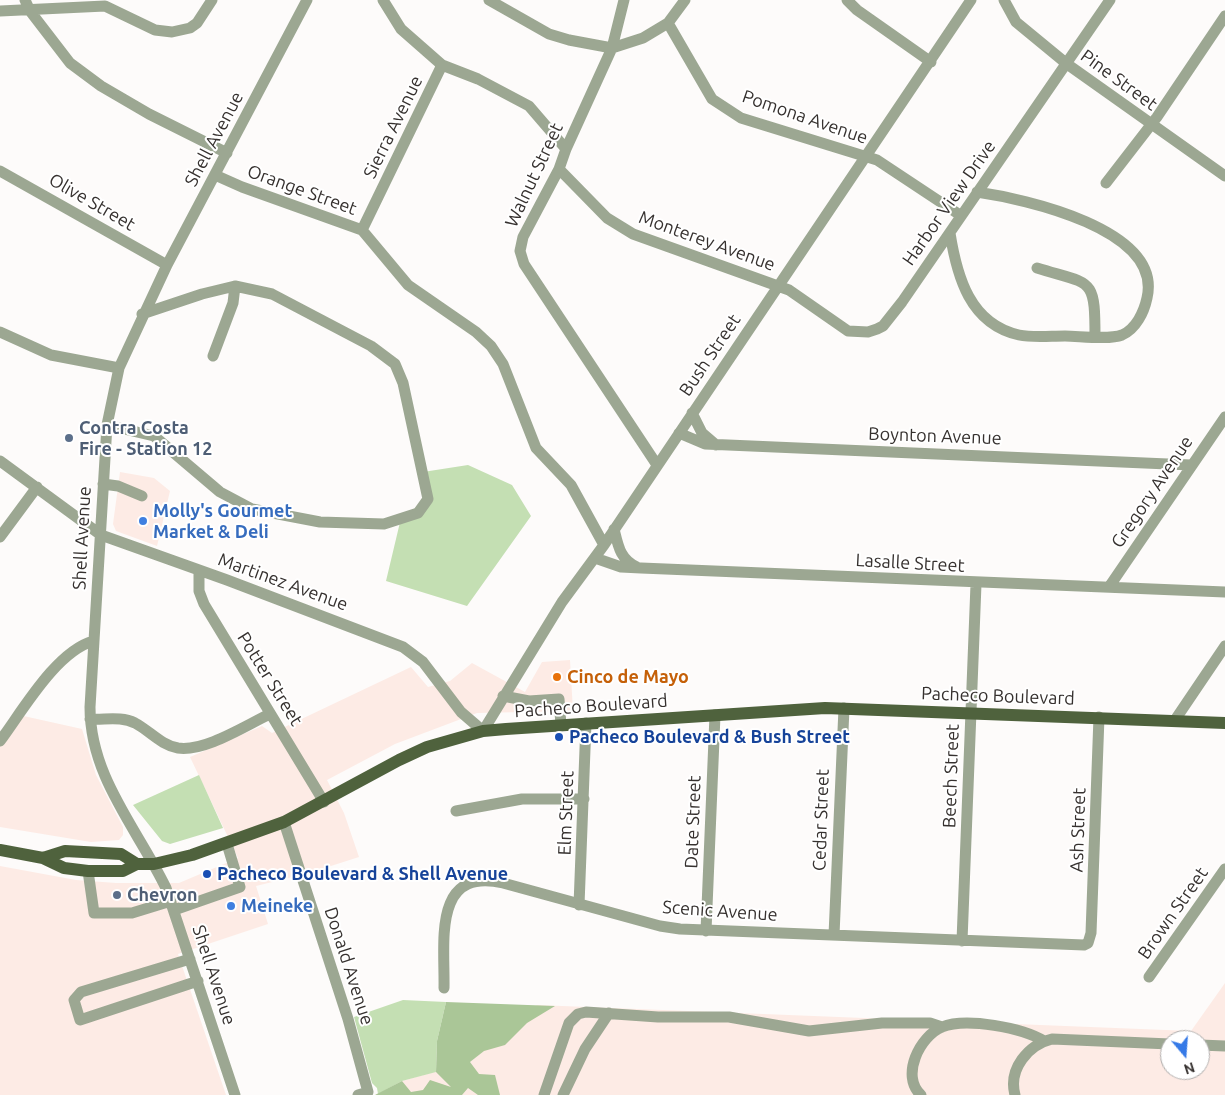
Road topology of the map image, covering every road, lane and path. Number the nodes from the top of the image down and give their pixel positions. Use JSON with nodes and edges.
{"nodes":[{"id":1,"x":25,"y":0,"type":"edge"},
{"id":2,"x":212,"y":0,"type":"edge"},
{"id":3,"x":306,"y":0,"type":"edge"},
{"id":4,"x":383,"y":0,"type":"edge"},
{"id":5,"x":488,"y":0,"type":"edge"},
{"id":6,"x":624,"y":0,"type":"edge"},
{"id":7,"x":685,"y":0,"type":"edge"},
{"id":8,"x":847,"y":0,"type":"edge"},
{"id":9,"x":971,"y":0,"type":"edge"},
{"id":10,"x":1004,"y":0,"type":"edge"},
{"id":11,"x":1110,"y":0,"type":"edge"},
{"id":12,"x":103,"y":3,"type":"edge"},
{"id":13,"x":0,"y":11,"type":"edge"},
{"id":14,"x":30,"y":11,"type":"junction"},
{"id":15,"x":1225,"y":16,"type":"edge"},
{"id":16,"x":668,"y":23,"type":"junction"},
{"id":17,"x":612,"y":48,"type":"junction"},
{"id":18,"x":931,"y":62,"type":"junction"},
{"id":19,"x":1067,"y":64,"type":"junction"},
{"id":20,"x":442,"y":65,"type":"junction"},
{"id":21,"x":1151,"y":125,"type":"junction"},
{"id":22,"x":566,"y":148,"type":"junction"},
{"id":23,"x":227,"y":153,"type":"junction"},
{"id":24,"x":867,"y":158,"type":"junction"},
{"id":25,"x":559,"y":169,"type":"junction"},
{"id":26,"x":0,"y":171,"type":"edge"},
{"id":27,"x":215,"y":175,"type":"junction"},
{"id":28,"x":1225,"y":176,"type":"edge"},
{"id":29,"x":1106,"y":183,"type":"dead end"},
{"id":30,"x":977,"y":192,"type":"junction"},
{"id":31,"x":960,"y":215,"type":"junction"},
{"id":32,"x":362,"y":230,"type":"junction"},
{"id":33,"x":950,"y":233,"type":"junction"},
{"id":34,"x":167,"y":265,"type":"junction"},
{"id":35,"x":1037,"y":268,"type":"dead end"},
{"id":36,"x":235,"y":286,"type":"junction"},
{"id":37,"x":777,"y":286,"type":"junction"},
{"id":38,"x":142,"y":314,"type":"junction"},
{"id":39,"x":0,"y":332,"type":"edge"},
{"id":40,"x":1095,"y":337,"type":"junction"},
{"id":41,"x":214,"y":356,"type":"dead end"},
{"id":42,"x":119,"y":368,"type":"junction"},
{"id":43,"x":692,"y":413,"type":"junction"},
{"id":44,"x":1225,"y":417,"type":"edge"},
{"id":45,"x":107,"y":425,"type":"junction"},
{"id":46,"x":679,"y":433,"type":"junction"},
{"id":47,"x":716,"y":445,"type":"junction"},
{"id":48,"x":0,"y":460,"type":"edge"},
{"id":49,"x":657,"y":465,"type":"junction"},
{"id":50,"x":1192,"y":465,"type":"junction"},
{"id":51,"x":103,"y":484,"type":"junction"},
{"id":52,"x":37,"y":487,"type":"junction"},
{"id":53,"x":142,"y":496,"type":"dead end"},
{"id":54,"x":614,"y":529,"type":"junction"},
{"id":55,"x":101,"y":535,"type":"junction"},
{"id":56,"x":0,"y":537,"type":"edge"},
{"id":57,"x":604,"y":545,"type":"junction"},
{"id":58,"x":595,"y":558,"type":"junction"},
{"id":59,"x":641,"y":568,"type":"junction"},
{"id":60,"x":199,"y":570,"type":"junction"},
{"id":61,"x":976,"y":584,"type":"junction"},
{"id":62,"x":1109,"y":587,"type":"junction"},
{"id":63,"x":1225,"y":592,"type":"edge"},
{"id":64,"x":93,"y":641,"type":"junction"},
{"id":65,"x":1225,"y":646,"type":"edge"},
{"id":66,"x":503,"y":696,"type":"junction"},
{"id":67,"x":844,"y":708,"type":"junction"},
{"id":68,"x":970,"y":712,"type":"junction"},
{"id":69,"x":270,"y":714,"type":"junction"},
{"id":70,"x":715,"y":715,"type":"junction"},
{"id":71,"x":1100,"y":717,"type":"junction"},
{"id":72,"x":90,"y":719,"type":"junction"},
{"id":73,"x":1175,"y":720,"type":"junction"},
{"id":74,"x":1225,"y":722,"type":"edge"},
{"id":75,"x":586,"y":723,"type":"junction"},
{"id":76,"x":561,"y":725,"type":"junction"},
{"id":77,"x":483,"y":731,"type":"junction"},
{"id":78,"x":0,"y":741,"type":"edge"},
{"id":79,"x":584,"y":799,"type":"junction"},
{"id":80,"x":324,"y":802,"type":"junction"},
{"id":81,"x":456,"y":811,"type":"dead end"},
{"id":82,"x":284,"y":822,"type":"junction"},
{"id":83,"x":227,"y":844,"type":"junction"},
{"id":84,"x":0,"y":850,"type":"edge"},
{"id":85,"x":43,"y":858,"type":"junction"},
{"id":86,"x":137,"y":864,"type":"junction"},
{"id":87,"x":154,"y":864,"type":"junction"},
{"id":88,"x":1225,"y":869,"type":"edge"},
{"id":89,"x":88,"y":871,"type":"junction"},
{"id":90,"x":172,"y":905,"type":"junction"},
{"id":91,"x":580,"y":905,"type":"junction"},
{"id":92,"x":706,"y":930,"type":"junction"},
{"id":93,"x":834,"y":935,"type":"junction"},
{"id":94,"x":962,"y":941,"type":"junction"},
{"id":95,"x":1088,"y":943,"type":"joint"},
{"id":96,"x":190,"y":959,"type":"junction"},
{"id":97,"x":1149,"y":977,"type":"dead end"},
{"id":98,"x":198,"y":981,"type":"junction"},
{"id":99,"x":444,"y":988,"type":"dead end"},
{"id":100,"x":609,"y":1013,"type":"junction"},
{"id":101,"x":942,"y":1027,"type":"junction"},
{"id":102,"x":1044,"y":1041,"type":"junction"},
{"id":103,"x":1160,"y":1044,"type":"edge"},
{"id":104,"x":1210,"y":1045,"type":"edge"},
{"id":105,"x":1225,"y":1046,"type":"edge"},
{"id":106,"x":363,"y":1093,"type":"edge"},
{"id":107,"x":235,"y":1095,"type":"edge"},
{"id":108,"x":544,"y":1095,"type":"edge"},
{"id":109,"x":563,"y":1095,"type":"edge"},
{"id":110,"x":921,"y":1095,"type":"edge"},
{"id":111,"x":1015,"y":1095,"type":"edge"}],
"edges":[{"from":1,"to":14,"type":"street","name":"Orange Street"},
{"from":2,"to":12,"type":"street"},
{"from":3,"to":23,"type":"street","name":"Shell Avenue"},
{"from":4,"to":20,"type":"street"},
{"from":5,"to":17,"type":"street"},
{"from":6,"to":17,"type":"street"},
{"from":7,"to":16,"type":"street"},
{"from":8,"to":18,"type":"street"},
{"from":9,"to":18,"type":"street","name":"Bush Street"},
{"from":10,"to":19,"type":"street","name":"Pine Street"},
{"from":11,"to":19,"type":"street","name":"Harbor View Drive"},
{"from":12,"to":14,"type":"street"},
{"from":13,"to":14,"type":"street"},
{"from":14,"to":23,"type":"street","name":"Orange Street"},
{"from":15,"to":21,"type":"street"},
{"from":16,"to":17,"type":"street"},
{"from":16,"to":24,"type":"street","name":"Pomona Avenue"},
{"from":17,"to":22,"type":"street","name":"Walnut Street"},
{"from":18,"to":24,"type":"street","name":"Bush Street"},
{"from":19,"to":21,"type":"street","name":"Pine Street"},
{"from":19,"to":30,"type":"street","name":"Harbor View Drive"},
{"from":20,"to":22,"type":"street"},
{"from":20,"to":32,"type":"street","name":"Sierra Avenue"},
{"from":21,"to":28,"type":"street","name":"Pine Street"},
{"from":21,"to":29,"type":"street"},
{"from":22,"to":25,"type":"street","name":"Walnut Street"},
{"from":23,"to":27,"type":"street","name":"Shell Avenue"},
{"from":24,"to":31,"type":"street","name":"Pomona Avenue"},
{"from":24,"to":37,"type":"street","name":"Bush Street"},
{"from":25,"to":37,"type":"street","name":"Monterey Avenue"},
{"from":25,"to":49,"type":"street","name":"Walnut Street"},
{"from":26,"to":34,"type":"street","name":"Olive Street"},
{"from":27,"to":32,"type":"street","name":"Orange Street"},
{"from":27,"to":34,"type":"street","name":"Shell Avenue"},
{"from":30,"to":31,"type":"street","name":"Harbor View Drive"},
{"from":30,"to":40,"type":"street"},
{"from":31,"to":33,"type":"street","name":"Harbor View Drive"},
{"from":32,"to":57,"type":"street","name":"Orange Street"},
{"from":33,"to":37,"type":"street","name":"Harbor View Drive"},
{"from":33,"to":40,"type":"street"},
{"from":34,"to":38,"type":"street","name":"Shell Avenue"},
{"from":35,"to":40,"type":"street"},
{"from":36,"to":38,"type":"street"},
{"from":36,"to":41,"type":"street"},
{"from":36,"to":45,"type":"street"},
{"from":37,"to":43,"type":"street","name":"Bush Street"},
{"from":38,"to":42,"type":"street","name":"Shell Avenue"},
{"from":39,"to":42,"type":"street"},
{"from":42,"to":45,"type":"street","name":"Shell Avenue"},
{"from":43,"to":46,"type":"street","name":"Bush Street"},
{"from":43,"to":47,"type":"street"},
{"from":44,"to":50,"type":"street","name":"Gregory Avenue"},
{"from":45,"to":51,"type":"street","name":"Shell Avenue"},
{"from":46,"to":47,"type":"street","name":"Boynton Avenue"},
{"from":46,"to":49,"type":"street","name":"Bush Street"},
{"from":47,"to":50,"type":"street","name":"Boynton Avenue"},
{"from":48,"to":52,"type":"street","name":"Martinez Avenue"},
{"from":49,"to":54,"type":"street","name":"Bush Street"},
{"from":50,"to":62,"type":"street","name":"Gregory Avenue"},
{"from":51,"to":53,"type":"street"},
{"from":51,"to":55,"type":"street","name":"Shell Avenue"},
{"from":52,"to":55,"type":"street","name":"Martinez Avenue"},
{"from":52,"to":56,"type":"street"},
{"from":54,"to":57,"type":"street","name":"Bush Street"},
{"from":54,"to":59,"type":"street"},
{"from":55,"to":60,"type":"street","name":"Martinez Avenue"},
{"from":55,"to":64,"type":"street","name":"Shell Avenue"},
{"from":57,"to":58,"type":"street","name":"Bush Street"},
{"from":58,"to":59,"type":"street","name":"Lasalle Street"},
{"from":58,"to":66,"type":"street","name":"Bush Street"},
{"from":59,"to":61,"type":"street","name":"Lasalle Street"},
{"from":60,"to":69,"type":"street","name":"Potter Street"},
{"from":60,"to":77,"type":"street","name":"Martinez Avenue"},
{"from":61,"to":62,"type":"street","name":"Lasalle Street"},
{"from":61,"to":68,"type":"street","name":"Beech Street"},
{"from":62,"to":63,"type":"street","name":"Lasalle Street"},
{"from":64,"to":72,"type":"street","name":"Shell Avenue"},
{"from":64,"to":78,"type":"street"},
{"from":65,"to":73,"type":"street"},
{"from":66,"to":76,"type":"street"},
{"from":66,"to":77,"type":"street","name":"Bush Street"},
{"from":67,"to":68,"type":"main road","name":"Pacheco Boulevard"},
{"from":67,"to":70,"type":"main road","name":"Pacheco Boulevard"},
{"from":67,"to":93,"type":"street","name":"Cedar Street"},
{"from":68,"to":71,"type":"main road","name":"Pacheco Boulevard"},
{"from":68,"to":94,"type":"street","name":"Beech Street"},
{"from":69,"to":72,"type":"street"},
{"from":69,"to":80,"type":"street","name":"Potter Street"},
{"from":70,"to":75,"type":"main road","name":"Pacheco Boulevard"},
{"from":70,"to":92,"type":"street","name":"Date Street"},
{"from":71,"to":73,"type":"main road","name":"Pacheco Boulevard"},
{"from":71,"to":95,"type":"street","name":"Ash Street"},
{"from":72,"to":87,"type":"street","name":"Shell Avenue"},
{"from":73,"to":74,"type":"main road","name":"Pacheco Boulevard"},
{"from":75,"to":76,"type":"main road","name":"Pacheco Boulevard"},
{"from":75,"to":79,"type":"street","name":"Elm Street"},
{"from":76,"to":77,"type":"main road","name":"Pacheco Boulevard"},
{"from":77,"to":80,"type":"main road","name":"Pacheco Boulevard"},
{"from":79,"to":81,"type":"street"},
{"from":79,"to":91,"type":"street","name":"Elm Street"},
{"from":80,"to":82,"type":"main road","name":"Pacheco Boulevard"},
{"from":82,"to":83,"type":"main road","name":"Pacheco Boulevard"},
{"from":82,"to":106,"type":"street","name":"Donald Avenue"},
{"from":83,"to":87,"type":"main road","name":"Pacheco Boulevard"},
{"from":83,"to":90,"type":"street"},
{"from":84,"to":85,"type":"main road","name":"Pacheco Boulevard"},
{"from":85,"to":86,"type":"main road","name":"Pacheco Boulevard"},
{"from":85,"to":89,"type":"main road","name":"Pacheco Boulevard"},
{"from":86,"to":87,"type":"main road","name":"Pacheco Boulevard"},
{"from":86,"to":89,"type":"main road","name":"Pacheco Boulevard"},
{"from":87,"to":90,"type":"street","name":"Shell Avenue"},
{"from":88,"to":97,"type":"street","name":"Brown Street"},
{"from":89,"to":90,"type":"street"},
{"from":90,"to":96,"type":"street","name":"Shell Avenue"},
{"from":91,"to":92,"type":"street","name":"Scenic Avenue"},
{"from":91,"to":99,"type":"street","name":"Scenic Avenue"},
{"from":92,"to":93,"type":"street","name":"Scenic Avenue"},
{"from":93,"to":94,"type":"street","name":"Scenic Avenue"},
{"from":94,"to":95,"type":"street","name":"Scenic Avenue"},
{"from":96,"to":98,"type":"street","name":"Shell Avenue"},
{"from":96,"to":98,"type":"street"},
{"from":98,"to":107,"type":"street","name":"Shell Avenue"},
{"from":100,"to":101,"type":"street"},
{"from":100,"to":108,"type":"street"},
{"from":100,"to":109,"type":"street"},
{"from":101,"to":102,"type":"street"},
{"from":101,"to":110,"type":"street"},
{"from":102,"to":103,"type":"street"},
{"from":102,"to":111,"type":"street"},
{"from":104,"to":105,"type":"street"}]}
